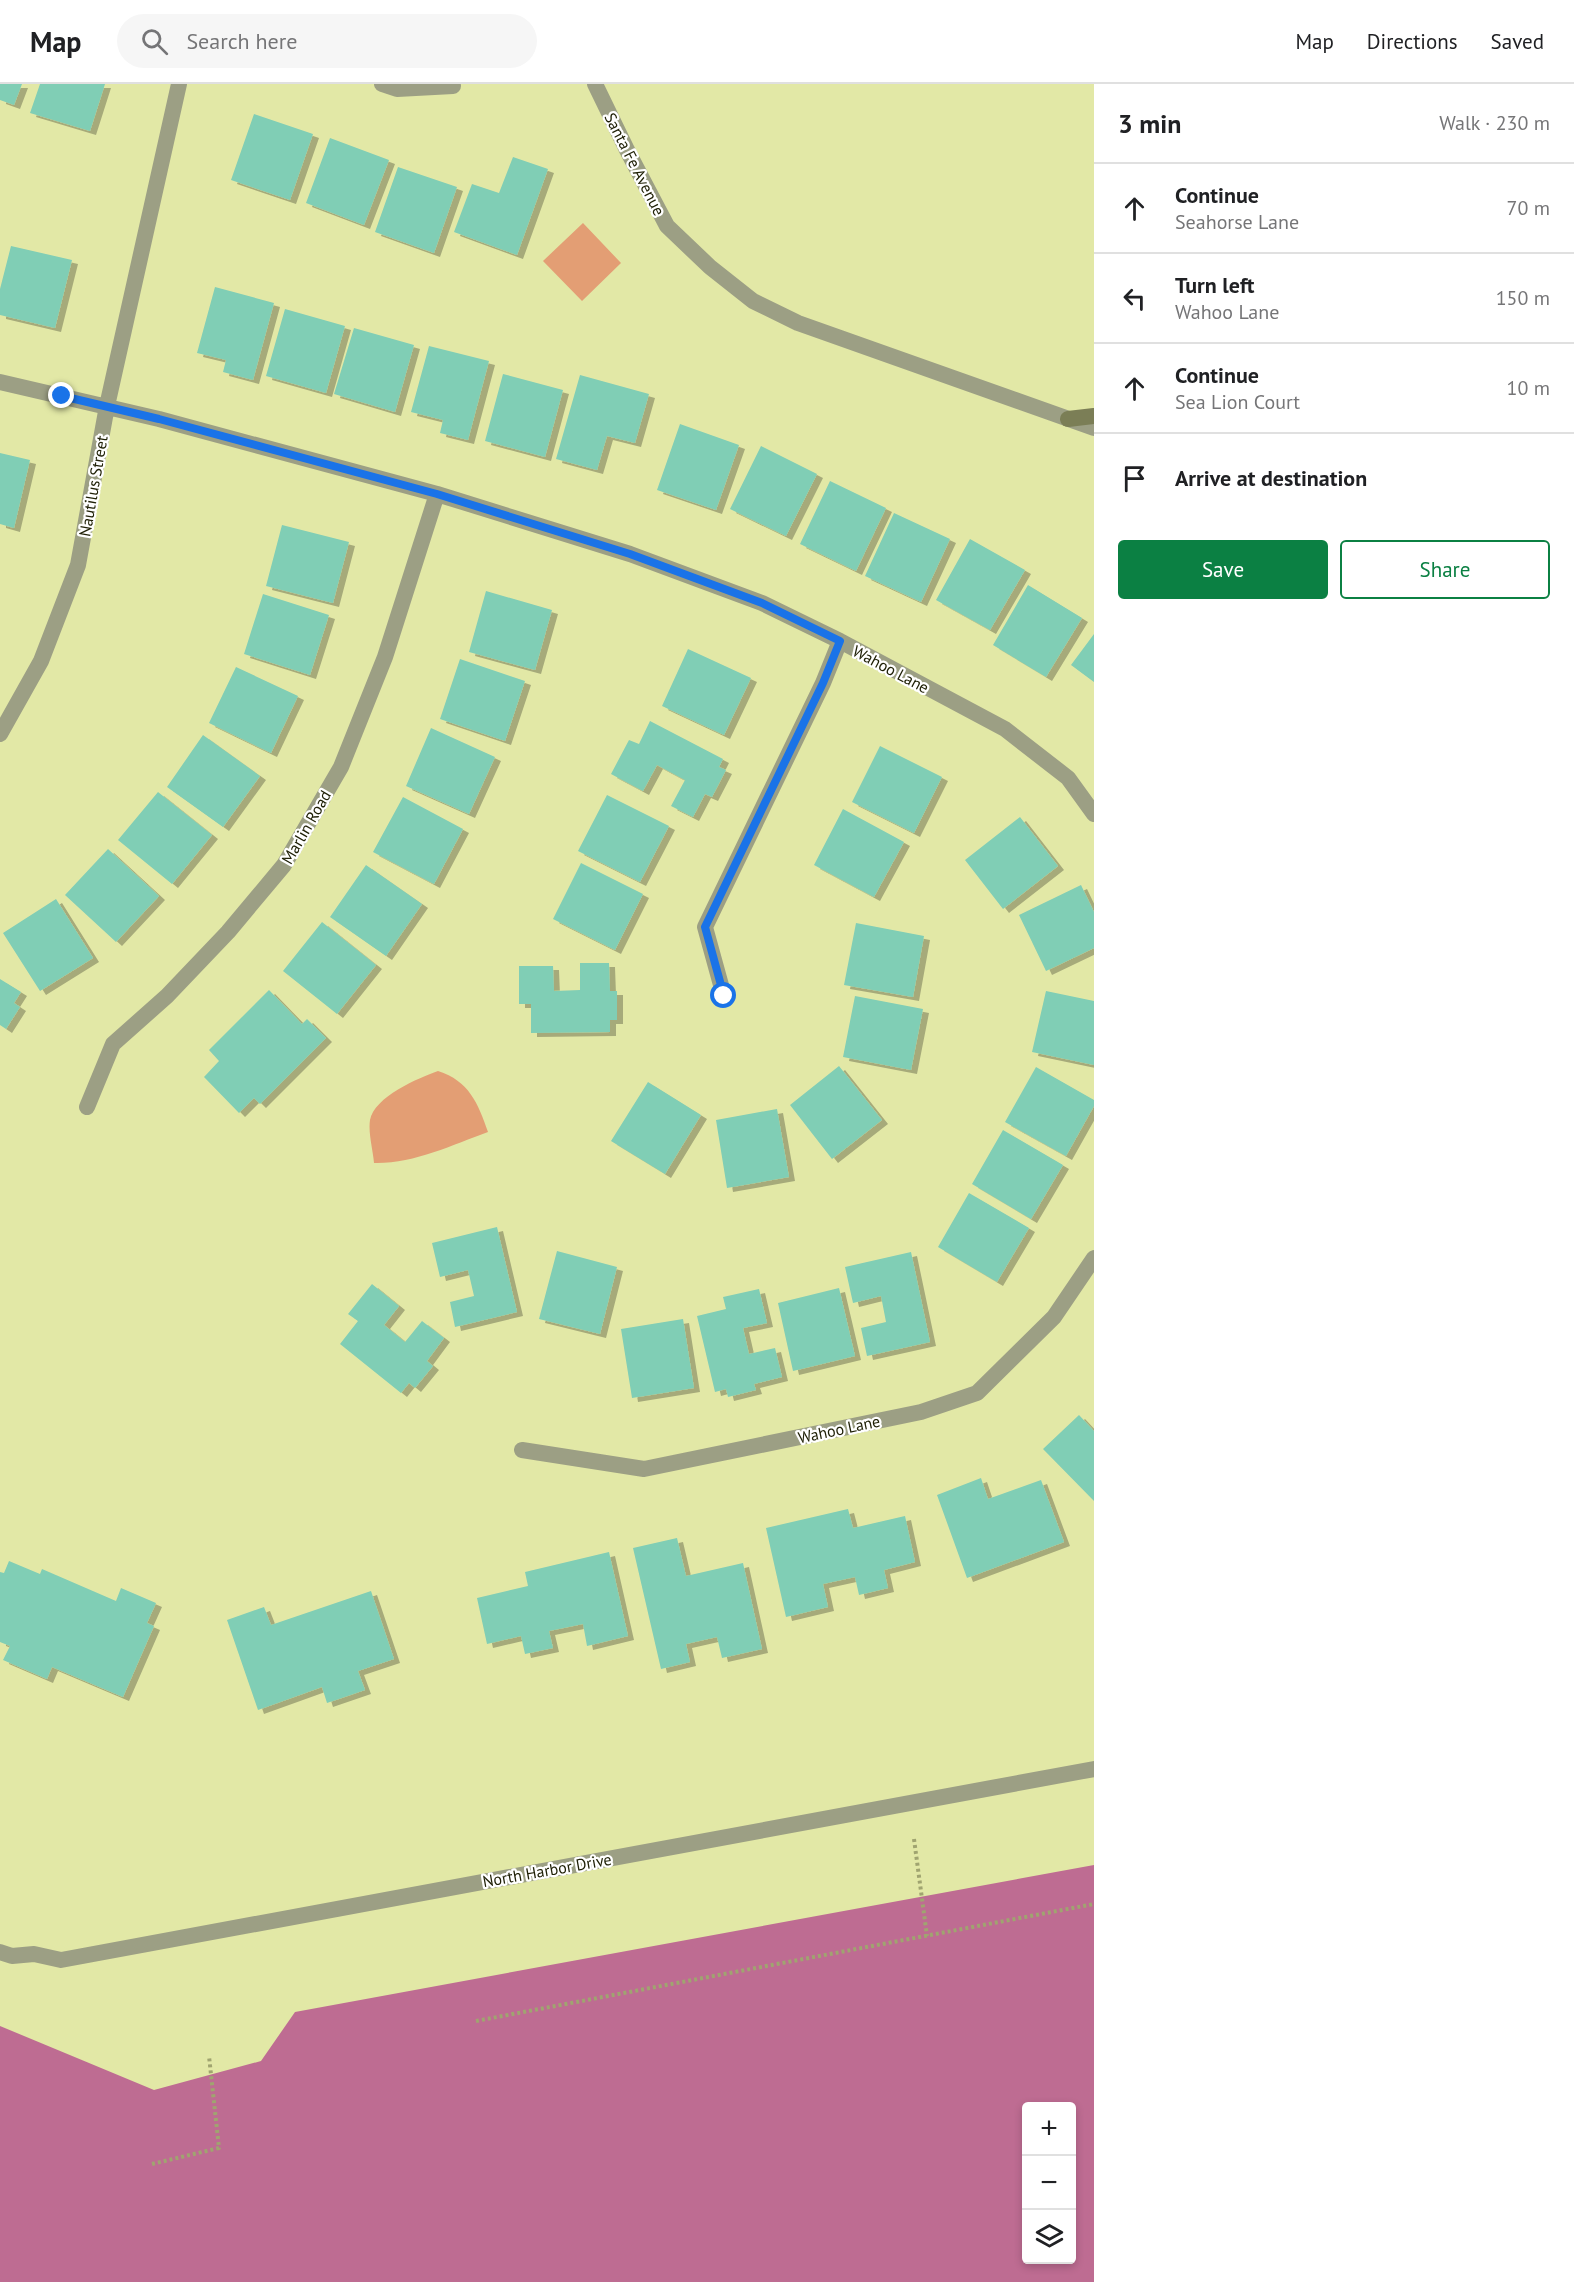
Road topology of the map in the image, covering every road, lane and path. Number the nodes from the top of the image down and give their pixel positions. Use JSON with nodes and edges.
{"nodes":[{"id":1,"x":179,"y":84,"type":"edge"},
{"id":2,"x":382,"y":84,"type":"edge"},
{"id":3,"x":596,"y":84,"type":"edge"},
{"id":4,"x":453,"y":86,"type":"dead end"},
{"id":5,"x":0,"y":382,"type":"edge"},
{"id":6,"x":107,"y":406,"type":"junction"},
{"id":7,"x":1094,"y":416,"type":"edge"},
{"id":8,"x":1068,"y":419,"type":"junction"},
{"id":9,"x":1094,"y":428,"type":"edge"},
{"id":10,"x":437,"y":494,"type":"junction"},
{"id":11,"x":840,"y":641,"type":"junction"},
{"id":12,"x":0,"y":734,"type":"edge"},
{"id":13,"x":1094,"y":814,"type":"edge"},
{"id":14,"x":724,"y":996,"type":"dead end"},
{"id":15,"x":87,"y":1107,"type":"dead end"},
{"id":16,"x":1094,"y":1258,"type":"edge"},
{"id":17,"x":522,"y":1450,"type":"dead end"},
{"id":18,"x":1094,"y":1769,"type":"edge"},
{"id":19,"x":914,"y":1839,"type":"dead end"},
{"id":20,"x":1094,"y":1904,"type":"edge"},
{"id":21,"x":927,"y":1936,"type":"junction"},
{"id":22,"x":0,"y":1952,"type":"edge"},
{"id":23,"x":476,"y":2021,"type":"dead end"},
{"id":24,"x":209,"y":2056,"type":"dead end"},
{"id":25,"x":152,"y":2164,"type":"dead end"}],
"edges":[{"from":1,"to":6,"type":"street","name":"Nautilus Street"},
{"from":2,"to":4,"type":"street"},
{"from":3,"to":8,"type":"street","name":"Santa Fe Avenue"},
{"from":5,"to":6,"type":"street","name":"Wahoo Lane"},
{"from":6,"to":10,"type":"street","name":"Wahoo Lane"},
{"from":6,"to":12,"type":"street","name":"Nautilus Street"},
{"from":7,"to":8,"type":"main road"},
{"from":8,"to":9,"type":"street","name":"Santa Fe Avenue"},
{"from":10,"to":11,"type":"street","name":"Wahoo Lane"},
{"from":10,"to":15,"type":"street","name":"Marlin Road"},
{"from":11,"to":13,"type":"street","name":"Wahoo Lane"},
{"from":11,"to":14,"type":"street"},
{"from":16,"to":17,"type":"street","name":"Wahoo Lane"},
{"from":18,"to":22,"type":"street","name":"North Harbor Drive"},
{"from":19,"to":21,"type":"path"},
{"from":20,"to":21,"type":"path"},
{"from":21,"to":23,"type":"path"},
{"from":24,"to":25,"type":"path"}]}
